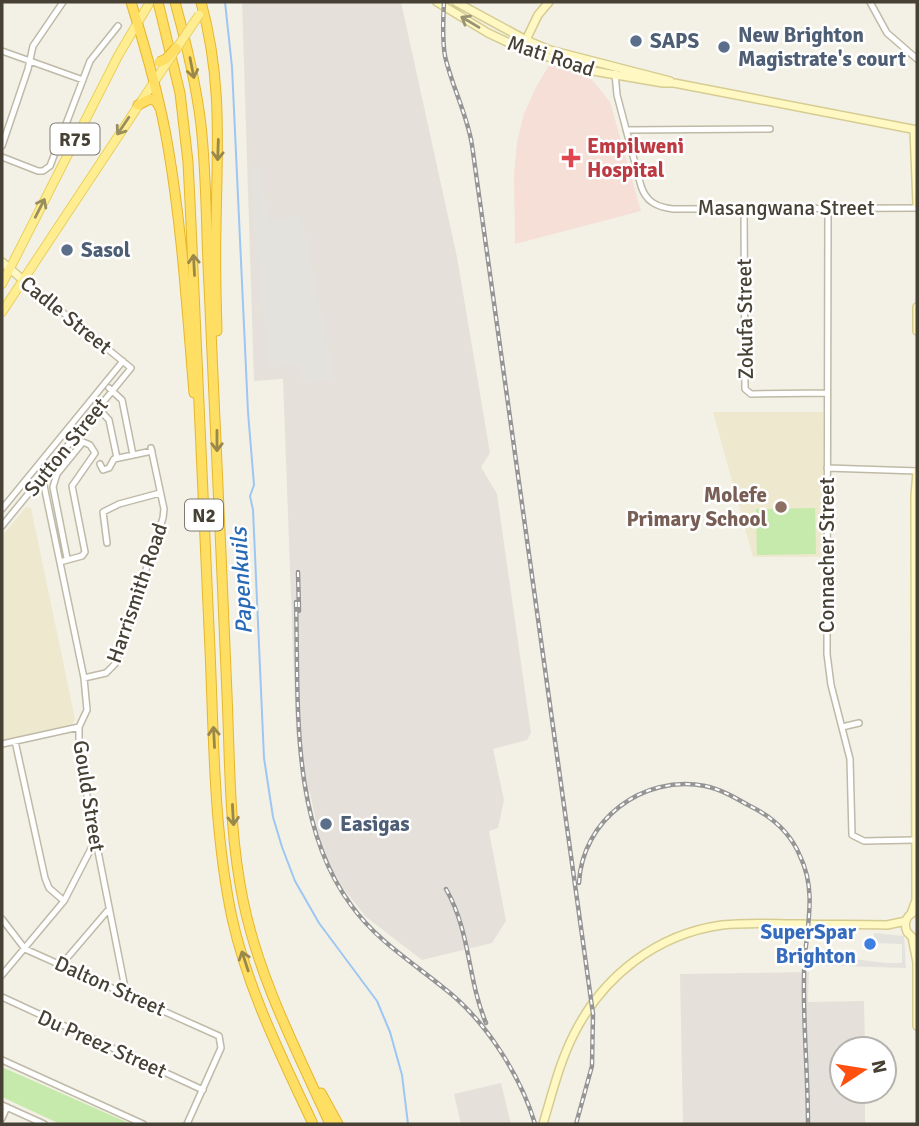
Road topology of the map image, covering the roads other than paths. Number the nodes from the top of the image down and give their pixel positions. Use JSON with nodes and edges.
{"nodes":[{"id":1,"x":63,"y":2,"type":"edge"},
{"id":2,"x":131,"y":2,"type":"edge"},
{"id":3,"x":150,"y":2,"type":"edge"},
{"id":4,"x":158,"y":2,"type":"edge"},
{"id":5,"x":175,"y":2,"type":"edge"},
{"id":6,"x":437,"y":2,"type":"edge"},
{"id":7,"x":456,"y":2,"type":"edge"},
{"id":8,"x":549,"y":2,"type":"edge"},
{"id":9,"x":870,"y":2,"type":"edge"},
{"id":10,"x":203,"y":7,"type":"edge"},
{"id":11,"x":138,"y":22,"type":"junction"},
{"id":12,"x":118,"y":26,"type":"dead end"},
{"id":13,"x":526,"y":40,"type":"junction"},
{"id":14,"x":176,"y":48,"type":"joint"},
{"id":15,"x":522,"y":49,"type":"junction"},
{"id":16,"x":2,"y":51,"type":"edge"},
{"id":17,"x":147,"y":53,"type":"junction"},
{"id":18,"x":917,"y":59,"type":"edge"},
{"id":19,"x":29,"y":61,"type":"junction"},
{"id":20,"x":160,"y":66,"type":"junction"},
{"id":21,"x":615,"y":71,"type":"junction"},
{"id":22,"x":83,"y":80,"type":"junction"},
{"id":23,"x":155,"y":81,"type":"junction"},
{"id":24,"x":138,"y":104,"type":"junction"},
{"id":25,"x":161,"y":110,"type":"junction"},
{"id":26,"x":770,"y":129,"type":"dead end"},
{"id":27,"x":626,"y":130,"type":"junction"},
{"id":28,"x":916,"y":130,"type":"edge"},
{"id":29,"x":2,"y":146,"type":"edge"},
{"id":30,"x":2,"y":157,"type":"edge"},
{"id":31,"x":917,"y":206,"type":"edge"},
{"id":32,"x":744,"y":208,"type":"junction"},
{"id":33,"x":828,"y":208,"type":"junction"},
{"id":34,"x":2,"y":262,"type":"edge"},
{"id":35,"x":9,"y":269,"type":"junction"},
{"id":36,"x":23,"y":280,"type":"junction"},
{"id":37,"x":2,"y":284,"type":"edge"},
{"id":38,"x":917,"y":307,"type":"edge"},
{"id":39,"x":2,"y":312,"type":"edge"},
{"id":40,"x":917,"y":331,"type":"edge"},
{"id":41,"x":123,"y":361,"type":"junction"},
{"id":42,"x":131,"y":368,"type":"joint"},
{"id":43,"x":104,"y":384,"type":"junction"},
{"id":44,"x":112,"y":390,"type":"junction"},
{"id":45,"x":827,"y":393,"type":"junction"},
{"id":46,"x":97,"y":408,"type":"junction"},
{"id":47,"x":217,"y":415,"type":"junction"},
{"id":48,"x":76,"y":435,"type":"junction"},
{"id":49,"x":83,"y":442,"type":"junction"},
{"id":50,"x":46,"y":455,"type":"junction"},
{"id":51,"x":133,"y":455,"type":"junction"},
{"id":52,"x":117,"y":458,"type":"junction"},
{"id":53,"x":54,"y":462,"type":"junction"},
{"id":54,"x":100,"y":464,"type":"dead end"},
{"id":55,"x":827,"y":468,"type":"junction"},
{"id":56,"x":202,"y":469,"type":"junction"},
{"id":57,"x":917,"y":471,"type":"edge"},
{"id":58,"x":42,"y":477,"type":"junction"},
{"id":59,"x":17,"y":491,"type":"junction"},
{"id":60,"x":160,"y":494,"type":"junction"},
{"id":61,"x":25,"y":498,"type":"junction"},
{"id":62,"x":2,"y":509,"type":"edge"},
{"id":63,"x":2,"y":526,"type":"edge"},
{"id":64,"x":107,"y":542,"type":"dead end"},
{"id":65,"x":67,"y":558,"type":"junction"},
{"id":66,"x":60,"y":562,"type":"junction"},
{"id":67,"x":916,"y":645,"type":"edge"},
{"id":68,"x":85,"y":678,"type":"junction"},
{"id":69,"x":859,"y":723,"type":"dead end"},
{"id":70,"x":79,"y":727,"type":"junction"},
{"id":71,"x":842,"y":727,"type":"junction"},
{"id":72,"x":15,"y":741,"type":"junction"},
{"id":73,"x":2,"y":744,"type":"edge"},
{"id":74,"x":916,"y":764,"type":"edge"},
{"id":75,"x":915,"y":840,"type":"junction"},
{"id":76,"x":94,"y":841,"type":"junction"},
{"id":77,"x":64,"y":901,"type":"junction"},
{"id":78,"x":916,"y":902,"type":"edge"},
{"id":79,"x":109,"y":909,"type":"junction"},
{"id":80,"x":914,"y":912,"type":"edge"},
{"id":81,"x":2,"y":919,"type":"edge"},
{"id":82,"x":906,"y":921,"type":"junction"},
{"id":83,"x":887,"y":925,"type":"junction"},
{"id":84,"x":912,"y":937,"type":"edge"},
{"id":85,"x":25,"y":948,"type":"junction"},
{"id":86,"x":917,"y":954,"type":"edge"},
{"id":87,"x":62,"y":964,"type":"junction"},
{"id":88,"x":2,"y":975,"type":"edge"},
{"id":89,"x":126,"y":993,"type":"junction"},
{"id":90,"x":2,"y":997,"type":"edge"},
{"id":91,"x":917,"y":1026,"type":"edge"},
{"id":92,"x":292,"y":1041,"type":"junction"},
{"id":93,"x":2,"y":1060,"type":"edge"},
{"id":94,"x":202,"y":1090,"type":"junction"},
{"id":95,"x":4,"y":1106,"type":"edge"},
{"id":96,"x":2,"y":1118,"type":"edge"},
{"id":97,"x":44,"y":1124,"type":"edge"},
{"id":98,"x":142,"y":1124,"type":"edge"},
{"id":99,"x":187,"y":1124,"type":"edge"},
{"id":100,"x":312,"y":1124,"type":"edge"},
{"id":101,"x":330,"y":1124,"type":"edge"},
{"id":102,"x":338,"y":1124,"type":"edge"},
{"id":103,"x":543,"y":1124,"type":"edge"}],
"edges":[{"from":1,"to":19,"type":"street"},
{"from":2,"to":11,"type":"highway"},
{"from":3,"to":11,"type":"main road","number":"R75"},
{"from":56,"to":4,"type":"highway","number":"N2","one_way":true},
{"from":5,"to":47,"type":"highway","number":"N2","one_way":true},
{"from":15,"to":6,"type":"street","name":"Mati Road","one_way":true},
{"from":7,"to":13,"type":"street","name":"Mati Road"},
{"from":8,"to":13,"type":"street"},
{"from":9,"to":18,"type":"street"},
{"from":10,"to":14,"type":"main road","bridge":true},
{"from":10,"to":47,"type":"highway","one_way":true},
{"from":11,"to":17,"type":"highway"},
{"from":35,"to":11,"type":"main road","number":"R75","one_way":true},
{"from":12,"to":22,"type":"street"},
{"from":13,"to":15,"type":"street"},
{"from":13,"to":21,"type":"street","name":"Mati Road"},
{"from":14,"to":20,"type":"highway","bridge":true},
{"from":15,"to":21,"type":"street","name":"Mati Road"},
{"from":16,"to":19,"type":"street"},
{"from":17,"to":20,"type":"highway"},
{"from":17,"to":23,"type":"highway"},
{"from":19,"to":22,"type":"street"},
{"from":19,"to":29,"type":"street"},
{"from":20,"to":23,"type":"main road","number":"R75"},
{"from":21,"to":27,"type":"street"},
{"from":21,"to":28,"type":"street","name":"Mati Road"},
{"from":22,"to":30,"type":"street"},
{"from":23,"to":24,"type":"main road","number":"R75"},
{"from":23,"to":25,"type":"highway"},
{"from":24,"to":25,"type":"highway"},
{"from":24,"to":36,"type":"main road","number":"R75","one_way":true},
{"from":25,"to":56,"type":"highway"},
{"from":26,"to":27,"type":"street"},
{"from":27,"to":32,"type":"street","name":"Masangwana Street"},
{"from":28,"to":31,"type":"street"},
{"from":31,"to":33,"type":"street","name":"Masangwana Street"},
{"from":32,"to":33,"type":"street","name":"Masangwana Street"},
{"from":32,"to":45,"type":"street","name":"Zokufa Street"},
{"from":33,"to":45,"type":"street","name":"Connacher Street"},
{"from":34,"to":35,"type":"street","name":"Cadle Street"},
{"from":35,"to":36,"type":"street","name":"Cadle Street"},
{"from":35,"to":37,"type":"main road","number":"R75"},
{"from":36,"to":39,"type":"main road","number":"R75"},
{"from":36,"to":41,"type":"street","name":"Cadle Street"},
{"from":38,"to":40,"type":"street"},
{"from":41,"to":42,"type":"street","name":"Cadle Street"},
{"from":41,"to":43,"type":"street","name":"Sutton Street"},
{"from":42,"to":44,"type":"street","name":"Sutton Street"},
{"from":43,"to":44,"type":"street"},
{"from":43,"to":50,"type":"street","name":"Sutton Street"},
{"from":44,"to":46,"type":"street","name":"Sutton Street"},
{"from":44,"to":51,"type":"street"},
{"from":45,"to":55,"type":"street","name":"Connacher Street"},
{"from":46,"to":48,"type":"street","name":"Sutton Street"},
{"from":46,"to":52,"type":"street"},
{"from":47,"to":92,"type":"highway","number":"N2","one_way":true},
{"from":48,"to":49,"type":"street"},
{"from":48,"to":53,"type":"street","name":"Sutton Street"},
{"from":49,"to":65,"type":"street"},
{"from":49,"to":65,"type":"street"},
{"from":50,"to":53,"type":"street"},
{"from":50,"to":59,"type":"street","name":"Sutton Street"},
{"from":51,"to":52,"type":"street"},
{"from":51,"to":60,"type":"street","name":"Harrismith Road"},
{"from":52,"to":54,"type":"street"},
{"from":53,"to":58,"type":"street","name":"Sutton Street"},
{"from":55,"to":57,"type":"street"},
{"from":55,"to":71,"type":"street","name":"Connacher Street"},
{"from":100,"to":56,"type":"highway","number":"N2","one_way":true},
{"from":57,"to":67,"type":"street"},
{"from":58,"to":61,"type":"street","name":"Sutton Street"},
{"from":58,"to":66,"type":"street","name":"Gould Street"},
{"from":59,"to":61,"type":"street"},
{"from":59,"to":62,"type":"street","name":"Sutton Street"},
{"from":60,"to":64,"type":"street"},
{"from":60,"to":68,"type":"street","name":"Harrismith Road"},
{"from":61,"to":63,"type":"street","name":"Sutton Street"},
{"from":65,"to":66,"type":"street"},
{"from":66,"to":68,"type":"street","name":"Gould Street"},
{"from":67,"to":74,"type":"street"},
{"from":68,"to":70,"type":"street","name":"Gould Street"},
{"from":69,"to":71,"type":"street"},
{"from":70,"to":72,"type":"street"},
{"from":70,"to":76,"type":"street","name":"Gould Street"},
{"from":71,"to":75,"type":"street","name":"Connacher Street"},
{"from":72,"to":73,"type":"street"},
{"from":72,"to":77,"type":"street"},
{"from":74,"to":75,"type":"street"},
{"from":75,"to":78,"type":"street"},
{"from":76,"to":77,"type":"street"},
{"from":76,"to":79,"type":"street","name":"Gould Street"},
{"from":77,"to":85,"type":"street"},
{"from":78,"to":80,"type":"street"},
{"from":79,"to":87,"type":"street"},
{"from":79,"to":89,"type":"street","name":"Gould Street"},
{"from":80,"to":82,"type":"street"},
{"from":81,"to":85,"type":"street","name":"Dalton Street"},
{"from":82,"to":83,"type":"street"},
{"from":82,"to":84,"type":"street"},
{"from":83,"to":84,"type":"street"},
{"from":83,"to":103,"type":"street"},
{"from":84,"to":86,"type":"street"},
{"from":85,"to":87,"type":"street","name":"Dalton Street"},
{"from":85,"to":88,"type":"street"},
{"from":86,"to":91,"type":"street"},
{"from":87,"to":89,"type":"street","name":"Dalton Street"},
{"from":89,"to":94,"type":"street","name":"Dalton Street"},
{"from":90,"to":94,"type":"street","name":"Du Preez Street"},
{"from":92,"to":101,"type":"highway","number":"N2"},
{"from":92,"to":102,"type":"highway"},
{"from":93,"to":98,"type":"street"},
{"from":94,"to":99,"type":"street"},
{"from":95,"to":96,"type":"street"},
{"from":95,"to":97,"type":"street"}]}
